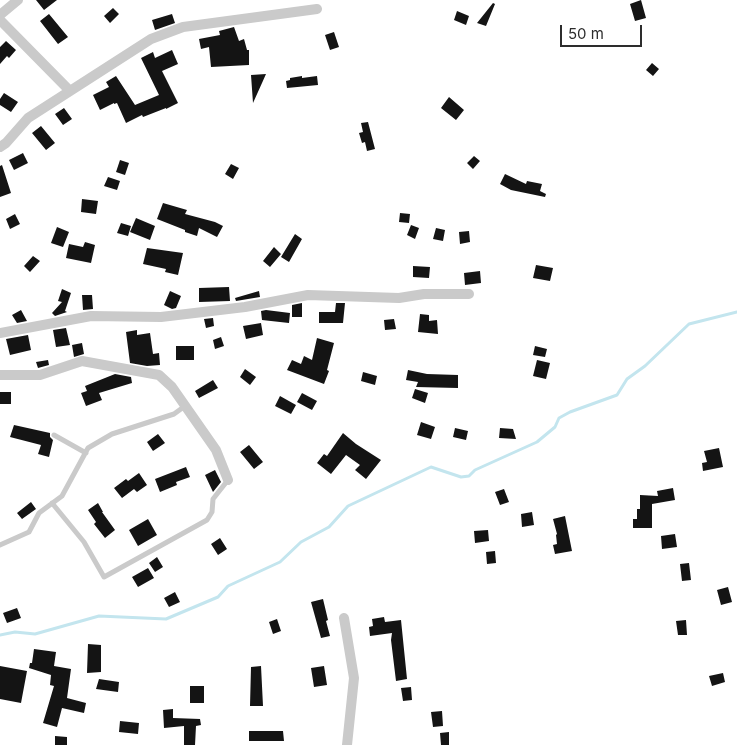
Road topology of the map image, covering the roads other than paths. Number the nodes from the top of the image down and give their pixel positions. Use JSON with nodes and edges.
{"nodes":[{"id":1,"x":18,"y":0,"type":"edge"},
{"id":2,"x":317,"y":9,"type":"dead end"},
{"id":3,"x":0,"y":15,"type":"edge"},
{"id":4,"x":0,"y":20,"type":"edge"},
{"id":5,"x":70,"y":91,"type":"junction"},
{"id":6,"x":0,"y":147,"type":"edge"},
{"id":7,"x":469,"y":294,"type":"dead end"},
{"id":8,"x":0,"y":333,"type":"edge"},
{"id":9,"x":0,"y":375,"type":"edge"},
{"id":10,"x":186,"y":406,"type":"junction"},
{"id":11,"x":54,"y":435,"type":"dead end"},
{"id":12,"x":86,"y":453,"type":"junction"},
{"id":13,"x":228,"y":480,"type":"joint"},
{"id":14,"x":52,"y":503,"type":"junction"},
{"id":15,"x":0,"y":545,"type":"edge"},
{"id":16,"x":344,"y":618,"type":"dead end"},
{"id":17,"x":347,"y":745,"type":"edge"}],
"edges":[{"from":1,"to":3,"type":"street"},
{"from":2,"to":5,"type":"street"},
{"from":4,"to":5,"type":"street"},
{"from":5,"to":6,"type":"street"},
{"from":7,"to":8,"type":"street"},
{"from":9,"to":10,"type":"street"},
{"from":10,"to":12,"type":"lane"},
{"from":10,"to":13,"type":"street"},
{"from":11,"to":12,"type":"lane"},
{"from":12,"to":14,"type":"lane"},
{"from":13,"to":14,"type":"lane"},
{"from":14,"to":15,"type":"lane"},
{"from":16,"to":17,"type":"street"}]}
